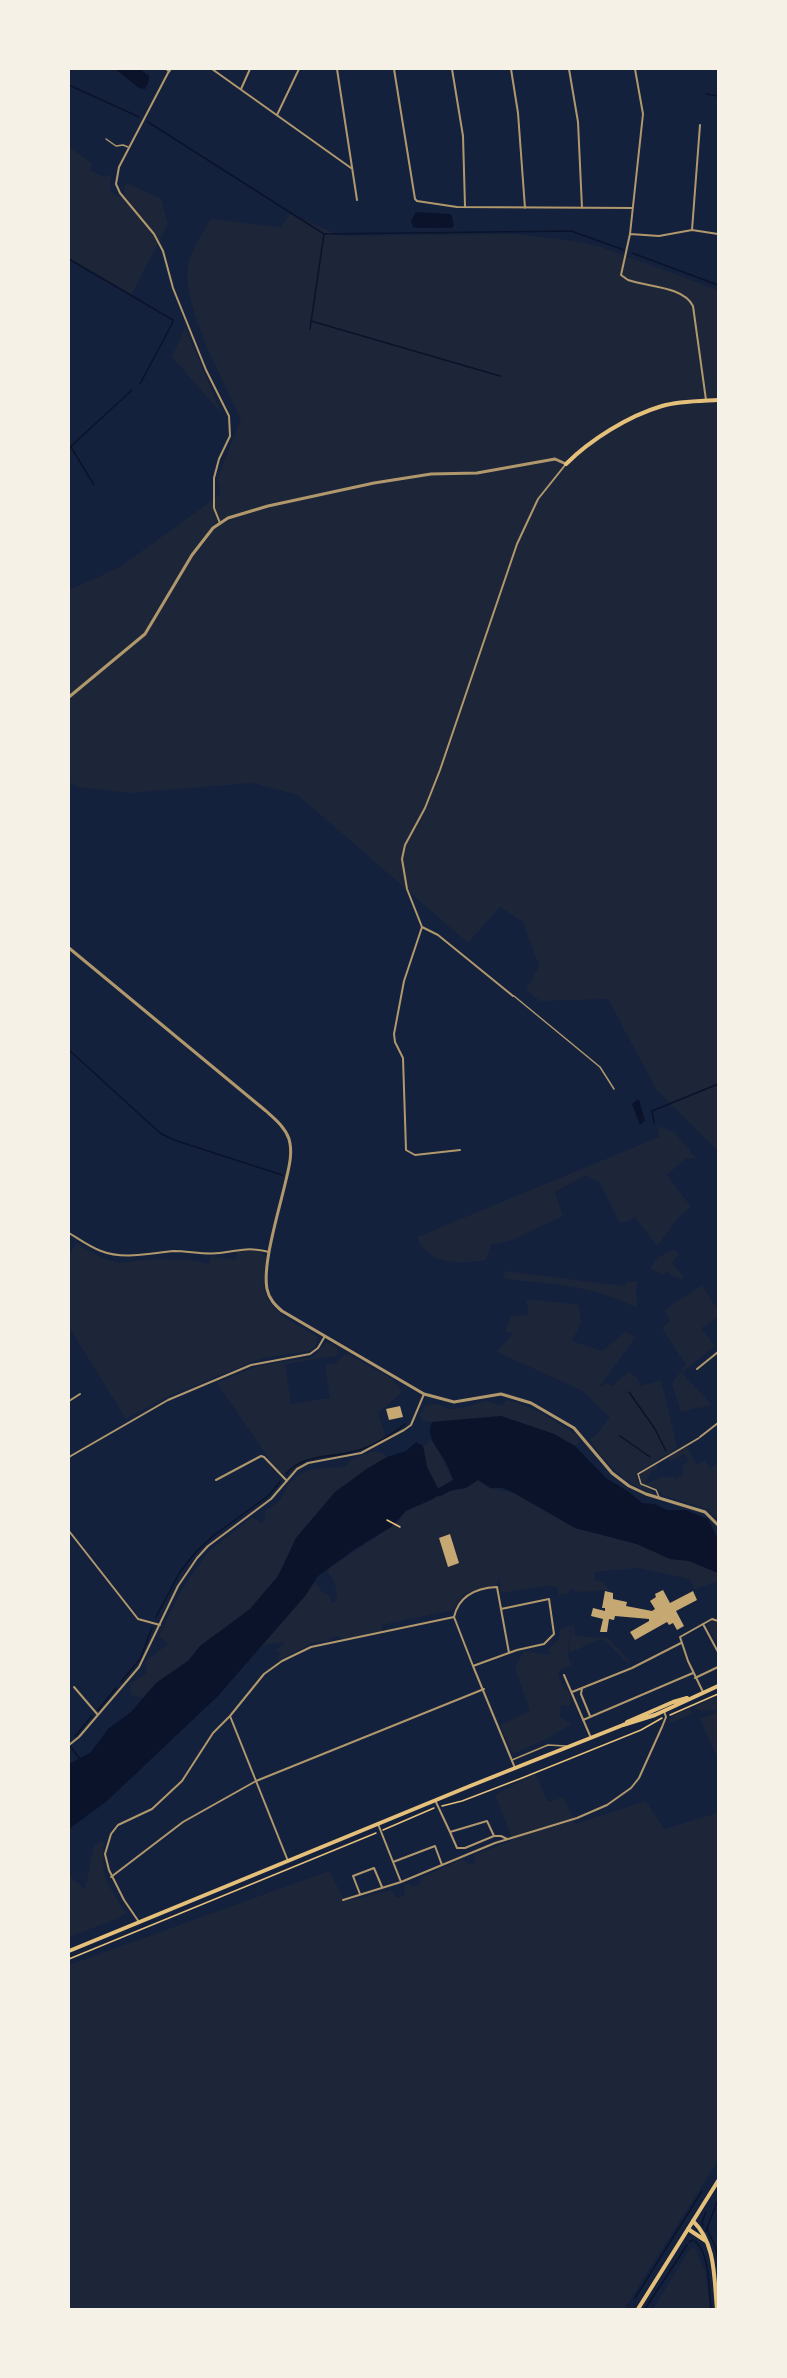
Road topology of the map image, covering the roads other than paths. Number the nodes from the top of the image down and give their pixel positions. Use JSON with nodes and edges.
{"nodes":[{"id":1,"x":212,"y":69,"type":"edge"},
{"id":2,"x":250,"y":69,"type":"edge"},
{"id":3,"x":299,"y":69,"type":"edge"},
{"id":4,"x":337,"y":69,"type":"edge"},
{"id":5,"x":394,"y":69,"type":"edge"},
{"id":6,"x":452,"y":69,"type":"edge"},
{"id":7,"x":511,"y":69,"type":"edge"},
{"id":8,"x":569,"y":69,"type":"edge"},
{"id":9,"x":635,"y":69,"type":"edge"},
{"id":10,"x":168,"y":70,"type":"edge"},
{"id":11,"x":241,"y":89,"type":"junction"},
{"id":12,"x":277,"y":115,"type":"junction"},
{"id":13,"x":700,"y":124,"type":"dead end"},
{"id":14,"x":106,"y":140,"type":"dead end"},
{"id":15,"x":129,"y":148,"type":"junction"},
{"id":16,"x":351,"y":168,"type":"junction"},
{"id":17,"x":357,"y":200,"type":"dead end"},
{"id":18,"x":465,"y":206,"type":"junction"},
{"id":19,"x":525,"y":208,"type":"junction"},
{"id":20,"x":582,"y":208,"type":"junction"},
{"id":21,"x":633,"y":208,"type":"junction"},
{"id":22,"x":692,"y":230,"type":"junction"},
{"id":23,"x":630,"y":234,"type":"junction"},
{"id":24,"x":718,"y":234,"type":"edge"},
{"id":25,"x":706,"y":400,"type":"junction"},
{"id":26,"x":718,"y":400,"type":"edge"},
{"id":27,"x":566,"y":464,"type":"junction"},
{"id":28,"x":220,"y":522,"type":"junction"},
{"id":29,"x":69,"y":697,"type":"edge"},
{"id":30,"x":422,"y":927,"type":"junction"},
{"id":31,"x":69,"y":948,"type":"edge"},
{"id":32,"x":513,"y":996,"type":"joint"},
{"id":33,"x":614,"y":1089,"type":"dead end"},
{"id":34,"x":460,"y":1150,"type":"dead end"},
{"id":35,"x":69,"y":1233,"type":"edge"},
{"id":36,"x":270,"y":1252,"type":"junction"},
{"id":37,"x":325,"y":1336,"type":"junction"},
{"id":38,"x":718,"y":1352,"type":"edge"},
{"id":39,"x":698,"y":1369,"type":"dead end"},
{"id":40,"x":80,"y":1394,"type":"dead end"},
{"id":41,"x":424,"y":1394,"type":"junction"},
{"id":42,"x":69,"y":1401,"type":"edge"},
{"id":43,"x":718,"y":1423,"type":"edge"},
{"id":44,"x":700,"y":1437,"type":"joint"},
{"id":45,"x":69,"y":1456,"type":"edge"},
{"id":46,"x":216,"y":1480,"type":"dead end"},
{"id":47,"x":287,"y":1481,"type":"junction"},
{"id":48,"x":659,"y":1498,"type":"junction"},
{"id":49,"x":718,"y":1525,"type":"edge"},
{"id":50,"x":69,"y":1531,"type":"edge"},
{"id":51,"x":501,"y":1609,"type":"junction"},
{"id":52,"x":454,"y":1617,"type":"junction"},
{"id":53,"x":718,"y":1621,"type":"edge"},
{"id":54,"x":703,"y":1624,"type":"junction"},
{"id":55,"x":160,"y":1625,"type":"junction"},
{"id":56,"x":681,"y":1643,"type":"junction"},
{"id":57,"x":718,"y":1652,"type":"edge"},
{"id":58,"x":509,"y":1653,"type":"junction"},
{"id":59,"x":473,"y":1665,"type":"junction"},
{"id":60,"x":718,"y":1667,"type":"edge"},
{"id":61,"x":693,"y":1673,"type":"junction"},
{"id":62,"x":564,"y":1675,"type":"dead end"},
{"id":63,"x":695,"y":1678,"type":"junction"},
{"id":64,"x":718,"y":1686,"type":"edge"},
{"id":65,"x":74,"y":1687,"type":"dead end"},
{"id":66,"x":582,"y":1688,"type":"junction"},
{"id":67,"x":484,"y":1689,"type":"junction"},
{"id":68,"x":572,"y":1692,"type":"junction"},
{"id":69,"x":703,"y":1692,"type":"junction"},
{"id":70,"x":663,"y":1708,"type":"junction"},
{"id":71,"x":98,"y":1715,"type":"junction"},
{"id":72,"x":230,"y":1716,"type":"junction"},
{"id":73,"x":590,"y":1716,"type":"junction"},
{"id":74,"x":583,"y":1720,"type":"junction"},
{"id":75,"x":591,"y":1738,"type":"junction"},
{"id":76,"x":69,"y":1744,"type":"edge"},
{"id":77,"x":570,"y":1747,"type":"junction"},
{"id":78,"x":512,"y":1760,"type":"junction"},
{"id":79,"x":515,"y":1768,"type":"junction"},
{"id":80,"x":256,"y":1781,"type":"junction"},
{"id":81,"x":435,"y":1800,"type":"junction"},
{"id":82,"x":378,"y":1824,"type":"junction"},
{"id":83,"x":450,"y":1832,"type":"junction"},
{"id":84,"x":494,"y":1836,"type":"junction"},
{"id":85,"x":507,"y":1839,"type":"junction"},
{"id":86,"x":288,"y":1861,"type":"junction"},
{"id":87,"x":393,"y":1862,"type":"junction"},
{"id":88,"x":442,"y":1865,"type":"junction"},
{"id":89,"x":111,"y":1877,"type":"junction"},
{"id":90,"x":401,"y":1882,"type":"junction"},
{"id":91,"x":382,"y":1887,"type":"junction"},
{"id":92,"x":360,"y":1894,"type":"junction"},
{"id":93,"x":343,"y":1900,"type":"dead end"},
{"id":94,"x":140,"y":1922,"type":"junction"},
{"id":95,"x":69,"y":1951,"type":"edge"},
{"id":96,"x":718,"y":2181,"type":"edge"},
{"id":97,"x":693,"y":2221,"type":"junction"},
{"id":98,"x":688,"y":2229,"type":"junction"},
{"id":99,"x":706,"y":2241,"type":"junction"},
{"id":100,"x":638,"y":2309,"type":"edge"},
{"id":101,"x":717,"y":2309,"type":"edge"}],
"edges":[{"from":1,"to":11,"type":"street"},
{"from":2,"to":11,"type":"street"},
{"from":3,"to":12,"type":"street"},
{"from":4,"to":16,"type":"street"},
{"from":5,"to":18,"type":"street"},
{"from":6,"to":18,"type":"street"},
{"from":7,"to":19,"type":"street"},
{"from":8,"to":20,"type":"street"},
{"from":9,"to":21,"type":"street"},
{"from":10,"to":15,"type":"street"},
{"from":11,"to":12,"type":"street"},
{"from":12,"to":16,"type":"street"},
{"from":13,"to":22,"type":"street"},
{"from":14,"to":15,"type":"lane"},
{"from":15,"to":28,"type":"street"},
{"from":16,"to":17,"type":"street"},
{"from":18,"to":19,"type":"street"},
{"from":19,"to":20,"type":"street"},
{"from":20,"to":21,"type":"street"},
{"from":21,"to":23,"type":"street"},
{"from":22,"to":23,"type":"street"},
{"from":22,"to":24,"type":"street"},
{"from":23,"to":25,"type":"street"},
{"from":25,"to":26,"type":"main road"},
{"from":25,"to":27,"type":"main road"},
{"from":27,"to":28,"type":"street"},
{"from":27,"to":30,"type":"street"},
{"from":28,"to":29,"type":"street"},
{"from":30,"to":32,"type":"street"},
{"from":30,"to":34,"type":"street"},
{"from":31,"to":36,"type":"street"},
{"from":32,"to":33,"type":"lane"},
{"from":35,"to":36,"type":"street"},
{"from":36,"to":37,"type":"street"},
{"from":37,"to":41,"type":"street"},
{"from":37,"to":45,"type":"street"},
{"from":38,"to":39,"type":"street"},
{"from":40,"to":42,"type":"street"},
{"from":41,"to":47,"type":"street"},
{"from":41,"to":48,"type":"street"},
{"from":43,"to":44,"type":"street"},
{"from":44,"to":48,"type":"lane"},
{"from":46,"to":47,"type":"street"},
{"from":47,"to":55,"type":"street"},
{"from":48,"to":49,"type":"street"},
{"from":50,"to":55,"type":"street"},
{"from":51,"to":52,"type":"street"},
{"from":51,"to":58,"type":"street"},
{"from":51,"to":58,"type":"street"},
{"from":52,"to":59,"type":"street"},
{"from":52,"to":72,"type":"street"},
{"from":53,"to":54,"type":"street"},
{"from":54,"to":56,"type":"street"},
{"from":54,"to":57,"type":"street"},
{"from":55,"to":71,"type":"street"},
{"from":56,"to":61,"type":"street"},
{"from":56,"to":66,"type":"street"},
{"from":58,"to":59,"type":"street"},
{"from":59,"to":67,"type":"street"},
{"from":60,"to":63,"type":"street"},
{"from":61,"to":63,"type":"street"},
{"from":61,"to":73,"type":"street"},
{"from":62,"to":68,"type":"street"},
{"from":63,"to":69,"type":"street"},
{"from":64,"to":69,"type":"main road"},
{"from":65,"to":71,"type":"street"},
{"from":66,"to":68,"type":"street"},
{"from":66,"to":73,"type":"street"},
{"from":67,"to":78,"type":"street"},
{"from":67,"to":80,"type":"street"},
{"from":68,"to":74,"type":"street"},
{"from":69,"to":70,"type":"main road"},
{"from":70,"to":75,"type":"main road"},
{"from":70,"to":85,"type":"street"},
{"from":71,"to":76,"type":"street"},
{"from":72,"to":80,"type":"street"},
{"from":72,"to":89,"type":"street"},
{"from":73,"to":74,"type":"street"},
{"from":74,"to":75,"type":"street"},
{"from":75,"to":77,"type":"main road"},
{"from":77,"to":78,"type":"lane"},
{"from":77,"to":79,"type":"main road"},
{"from":78,"to":79,"type":"street"},
{"from":79,"to":81,"type":"main road"},
{"from":80,"to":86,"type":"street"},
{"from":80,"to":89,"type":"street"},
{"from":81,"to":82,"type":"main road"},
{"from":81,"to":83,"type":"street"},
{"from":82,"to":86,"type":"main road"},
{"from":82,"to":87,"type":"street"},
{"from":83,"to":84,"type":"street"},
{"from":83,"to":84,"type":"street"},
{"from":84,"to":85,"type":"street"},
{"from":85,"to":88,"type":"street"},
{"from":86,"to":94,"type":"main road"},
{"from":87,"to":88,"type":"street"},
{"from":87,"to":90,"type":"street"},
{"from":88,"to":90,"type":"street"},
{"from":89,"to":94,"type":"street"},
{"from":90,"to":91,"type":"street"},
{"from":91,"to":92,"type":"street"},
{"from":91,"to":92,"type":"street"},
{"from":92,"to":93,"type":"street"},
{"from":94,"to":95,"type":"main road"},
{"from":96,"to":97,"type":"main road"},
{"from":97,"to":98,"type":"main road"},
{"from":97,"to":99,"type":"main road"},
{"from":98,"to":99,"type":"main road"},
{"from":98,"to":100,"type":"main road"},
{"from":99,"to":101,"type":"main road"}]}
